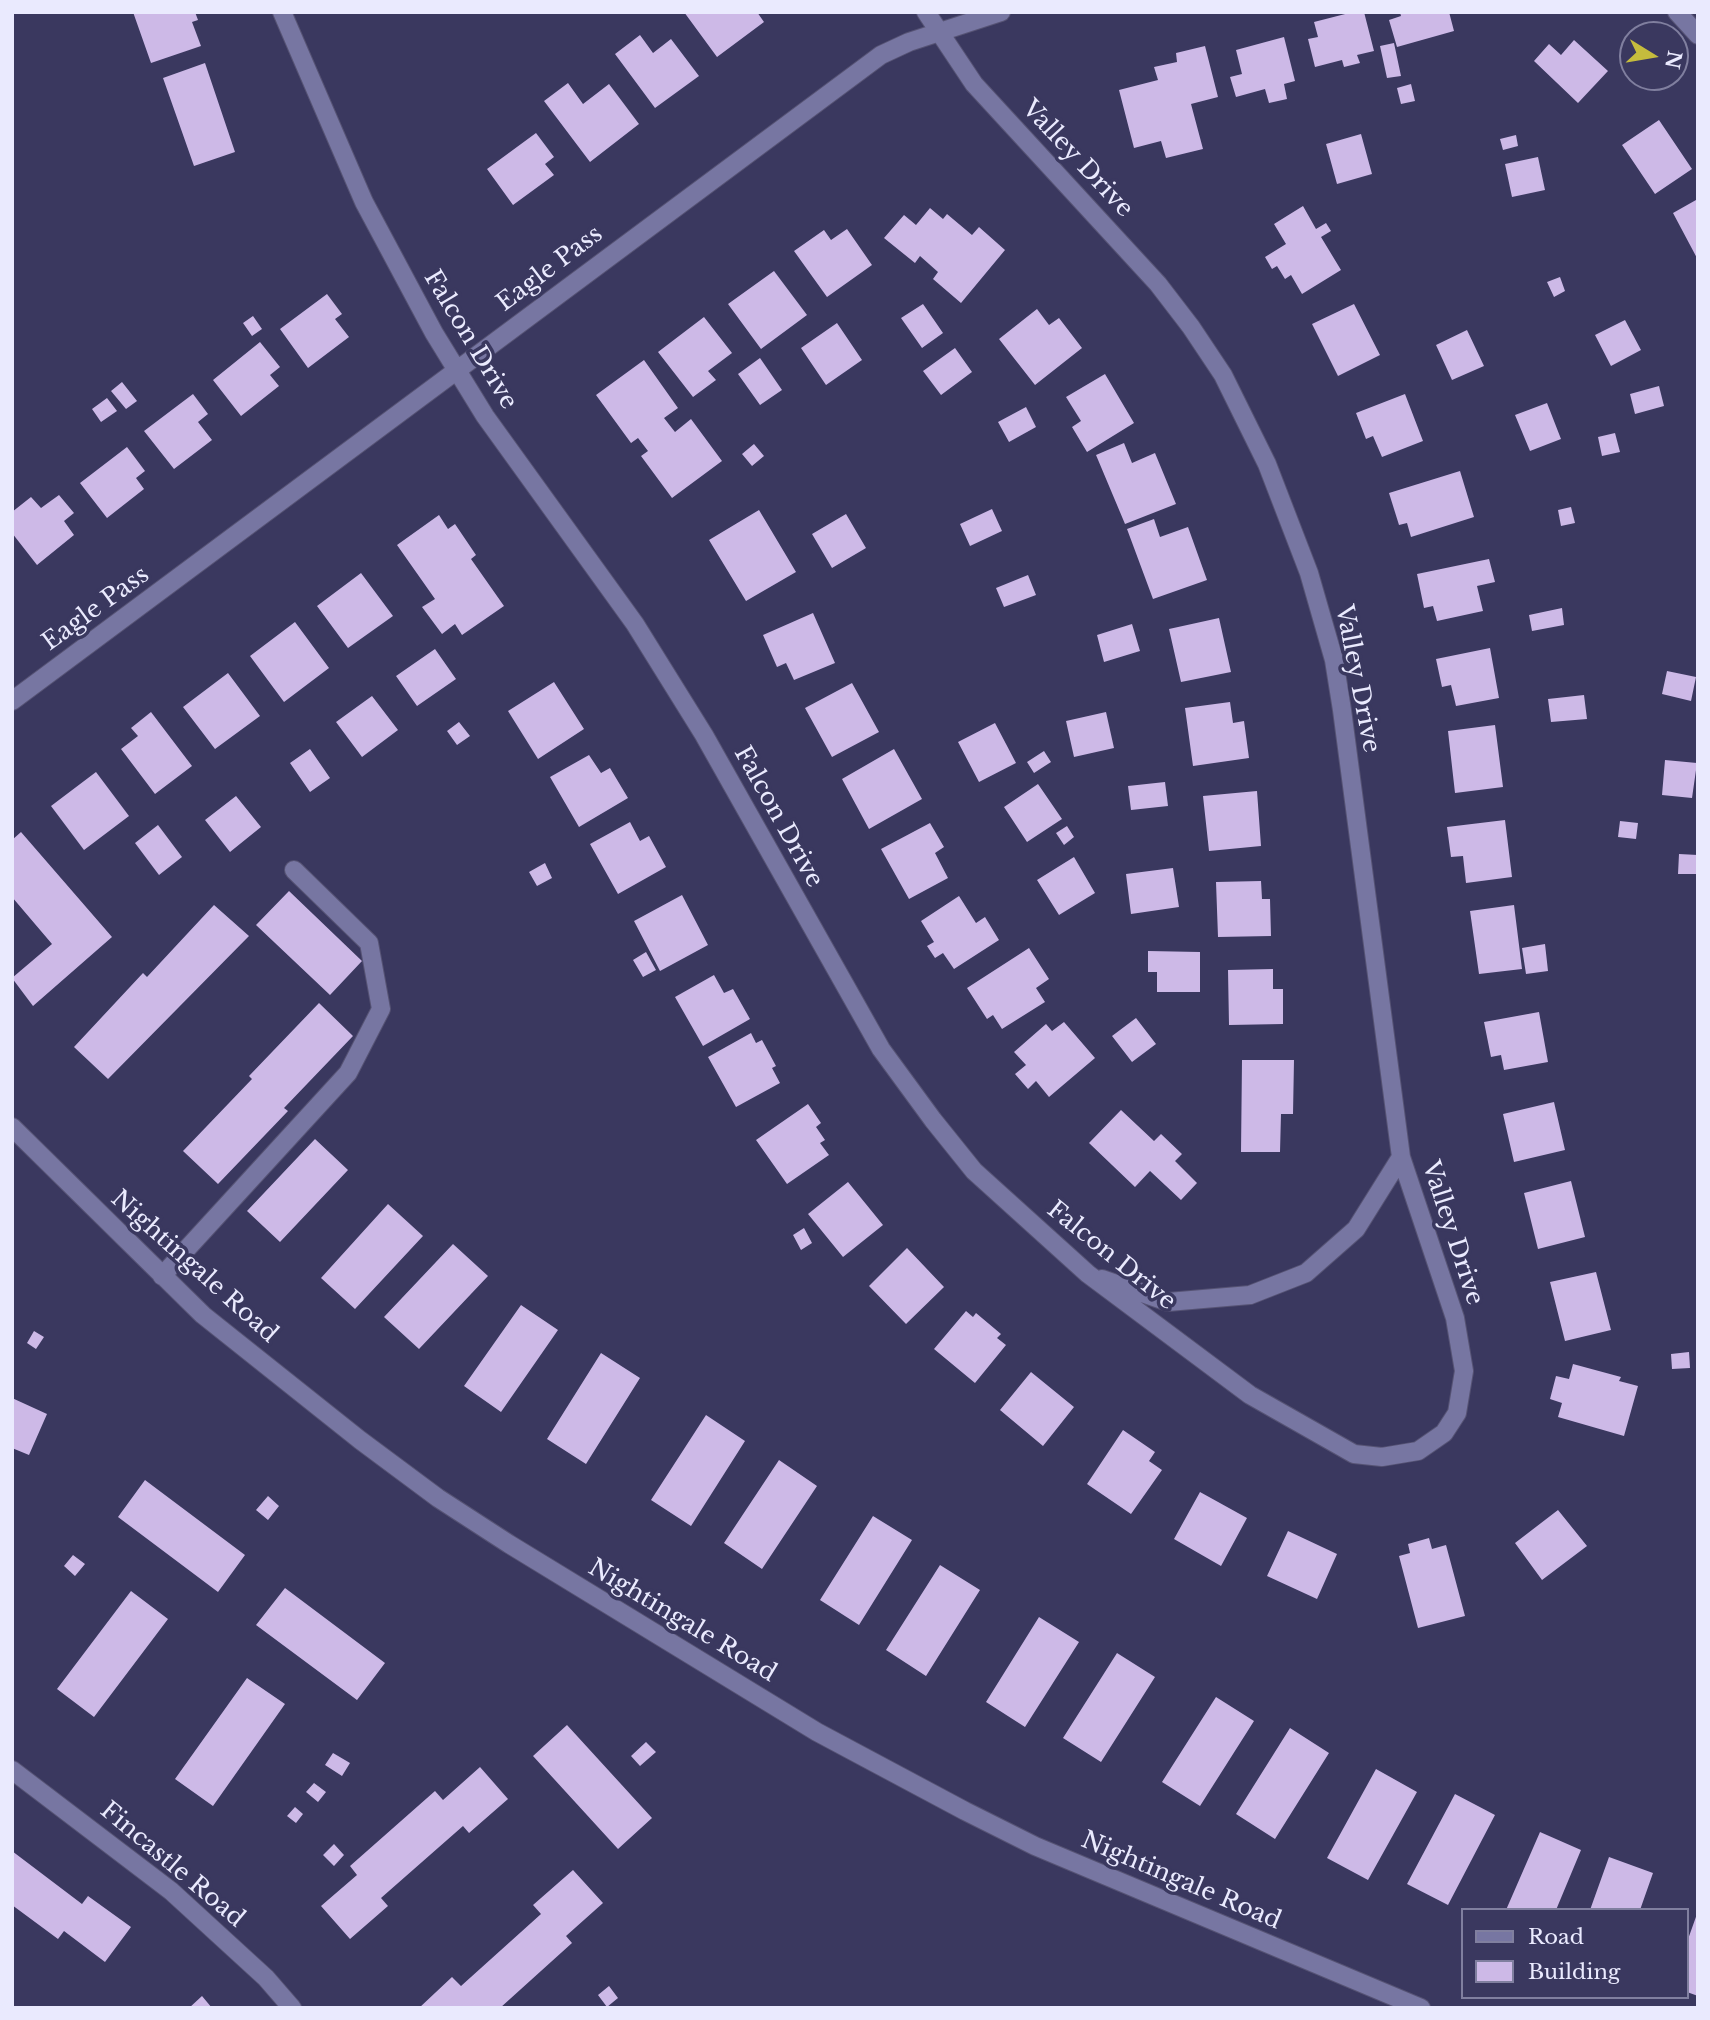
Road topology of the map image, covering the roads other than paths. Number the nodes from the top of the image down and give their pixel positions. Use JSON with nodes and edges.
{"nodes":[{"id":1,"x":282,"y":12,"type":"edge"},
{"id":2,"x":926,"y":12,"type":"edge"},
{"id":3,"x":1001,"y":12,"type":"edge"},
{"id":4,"x":1677,"y":12,"type":"edge"},
{"id":5,"x":939,"y":33,"type":"junction"},
{"id":6,"x":1698,"y":35,"type":"edge"},
{"id":7,"x":457,"y":370,"type":"junction"},
{"id":8,"x":12,"y":701,"type":"edge"},
{"id":9,"x":294,"y":870,"type":"dead end"},
{"id":10,"x":12,"y":1127,"type":"edge"},
{"id":11,"x":1401,"y":1157,"type":"junction"},
{"id":12,"x":1088,"y":1274,"type":"junction"},
{"id":13,"x":162,"y":1276,"type":"junction"},
{"id":14,"x":1418,"y":1451,"type":"joint"},
{"id":15,"x":12,"y":1770,"type":"edge"},
{"id":16,"x":292,"y":2008,"type":"edge"},
{"id":17,"x":1421,"y":2008,"type":"edge"}],
"edges":[{"from":1,"to":7,"type":"street","name":"Falcon Drive"},
{"from":2,"to":5,"type":"street","name":"Valley Drive"},
{"from":3,"to":5,"type":"street","name":"Eagle Pass"},
{"from":4,"to":6,"type":"street"},
{"from":5,"to":7,"type":"street","name":"Eagle Pass"},
{"from":5,"to":11,"type":"street","name":"Valley Drive"},
{"from":7,"to":8,"type":"street","name":"Eagle Pass"},
{"from":7,"to":12,"type":"street","name":"Falcon Drive"},
{"from":9,"to":13,"type":"street"},
{"from":10,"to":13,"type":"street","name":"Nightingale Road"},
{"from":11,"to":12,"type":"street"},
{"from":11,"to":14,"type":"street","name":"Valley Drive"},
{"from":12,"to":14,"type":"street","name":"Falcon Drive"},
{"from":13,"to":17,"type":"street","name":"Nightingale Road"},
{"from":15,"to":16,"type":"street","name":"Fincastle Road"}]}
